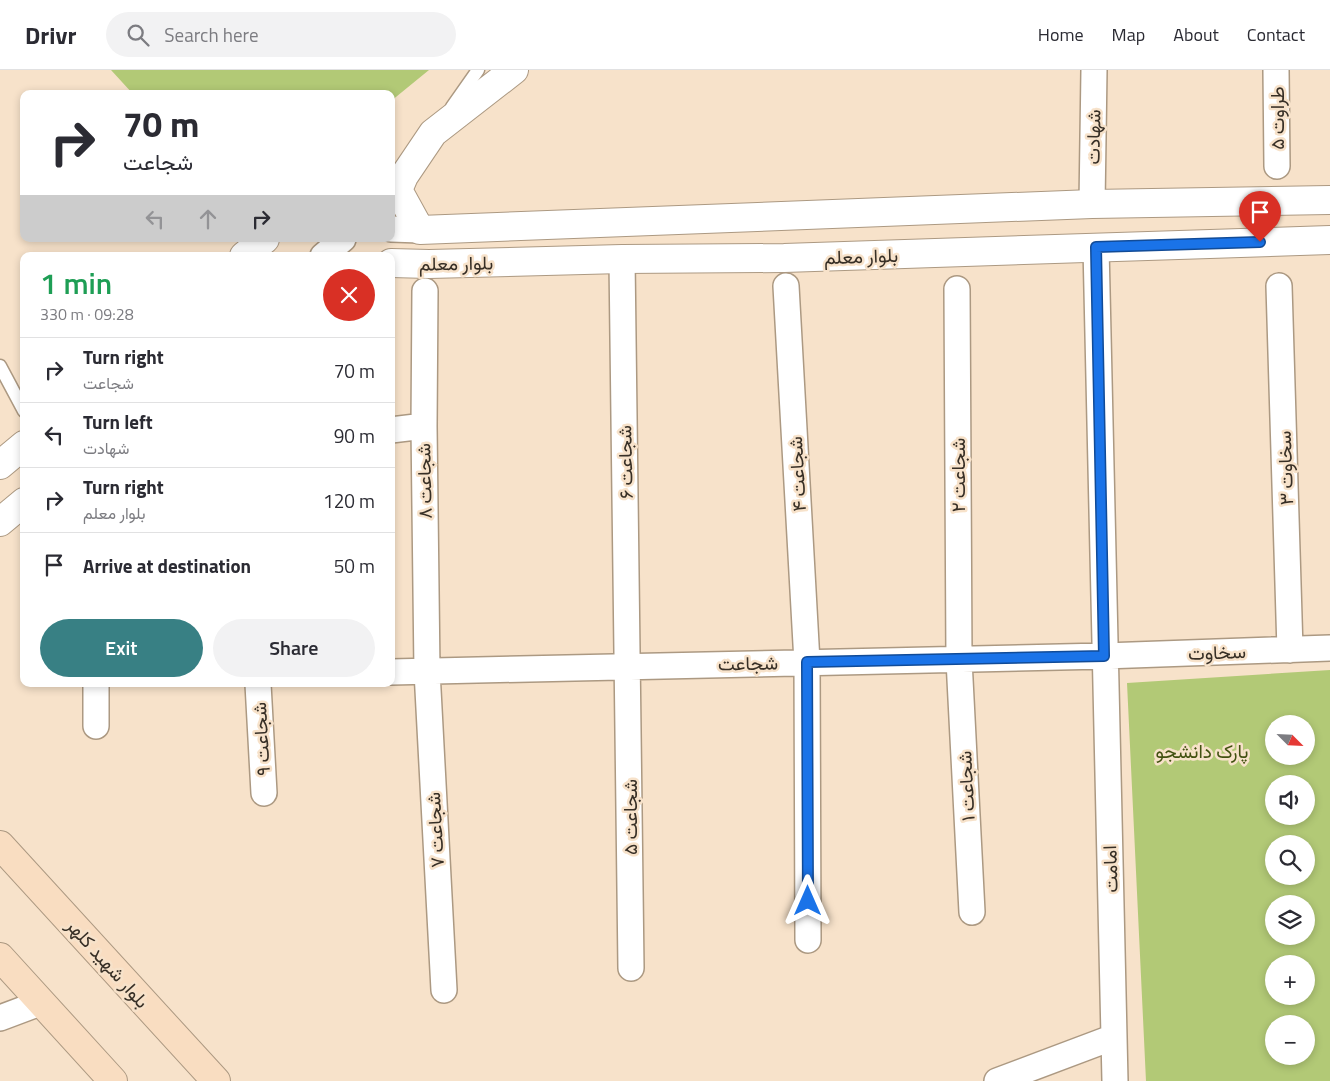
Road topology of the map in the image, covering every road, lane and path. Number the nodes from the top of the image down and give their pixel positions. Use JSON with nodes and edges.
{"nodes":[{"id":1,"x":478,"y":70,"type":"edge"},
{"id":2,"x":514,"y":70,"type":"edge"},
{"id":3,"x":1094,"y":70,"type":"edge"},
{"id":4,"x":1276,"y":70,"type":"edge"},
{"id":5,"x":433,"y":132,"type":"junction"},
{"id":6,"x":395,"y":156,"type":"edge"},
{"id":7,"x":1277,"y":166,"type":"dead end"},
{"id":8,"x":395,"y":193,"type":"edge"},
{"id":9,"x":1330,"y":200,"type":"edge"},
{"id":10,"x":1092,"y":204,"type":"junction"},
{"id":11,"x":395,"y":229,"type":"edge"},
{"id":12,"x":420,"y":230,"type":"junction"},
{"id":13,"x":1330,"y":240,"type":"edge"},
{"id":14,"x":260,"y":242,"type":"edge"},
{"id":15,"x":339,"y":242,"type":"edge"},
{"id":16,"x":1096,"y":247,"type":"junction"},
{"id":17,"x":249,"y":252,"type":"edge"},
{"id":18,"x":328,"y":252,"type":"edge"},
{"id":19,"x":622,"y":259,"type":"junction"},
{"id":20,"x":395,"y":262,"type":"edge"},
{"id":21,"x":429,"y":264,"type":"junction"},
{"id":22,"x":786,"y":286,"type":"dead end"},
{"id":23,"x":1279,"y":286,"type":"dead end"},
{"id":24,"x":957,"y":289,"type":"dead end"},
{"id":25,"x":425,"y":290,"type":"dead end"},
{"id":26,"x":0,"y":366,"type":"edge"},
{"id":27,"x":20,"y":404,"type":"edge"},
{"id":28,"x":424,"y":426,"type":"junction"},
{"id":29,"x":395,"y":430,"type":"edge"},
{"id":30,"x":20,"y":448,"type":"edge"},
{"id":31,"x":0,"y":465,"type":"edge"},
{"id":32,"x":20,"y":505,"type":"edge"},
{"id":33,"x":0,"y":522,"type":"edge"},
{"id":34,"x":1330,"y":648,"type":"edge"},
{"id":35,"x":1290,"y":650,"type":"junction"},
{"id":36,"x":1104,"y":656,"type":"junction"},
{"id":37,"x":959,"y":660,"type":"junction"},
{"id":38,"x":807,"y":662,"type":"junction"},
{"id":39,"x":629,"y":666,"type":"junction"},
{"id":40,"x":427,"y":671,"type":"junction"},
{"id":41,"x":395,"y":672,"type":"edge"},
{"id":42,"x":96,"y":687,"type":"edge"},
{"id":43,"x":258,"y":687,"type":"edge"},
{"id":44,"x":96,"y":726,"type":"dead end"},
{"id":45,"x":264,"y":794,"type":"dead end"},
{"id":46,"x":0,"y":845,"type":"edge"},
{"id":47,"x":972,"y":912,"type":"dead end"},
{"id":48,"x":808,"y":940,"type":"dead end"},
{"id":49,"x":0,"y":957,"type":"edge"},
{"id":50,"x":630,"y":968,"type":"dead end"},
{"id":51,"x":444,"y":990,"type":"dead end"},
{"id":52,"x":40,"y":1003,"type":"junction"},
{"id":53,"x":0,"y":1018,"type":"edge"},
{"id":54,"x":1114,"y":1038,"type":"junction"},
{"id":55,"x":113,"y":1081,"type":"edge"},
{"id":56,"x":216,"y":1081,"type":"edge"},
{"id":57,"x":997,"y":1081,"type":"edge"},
{"id":58,"x":1115,"y":1081,"type":"edge"}],
"edges":[{"from":1,"to":5,"type":"lane"},
{"from":2,"to":5,"type":"street"},
{"from":3,"to":10,"type":"street","name":"شهادت"},
{"from":4,"to":7,"type":"street","name":"طراوت ۵"},
{"from":5,"to":6,"type":"street"},
{"from":5,"to":8,"type":"street"},
{"from":8,"to":12,"type":"street","name":"بلوار معلم"},
{"from":9,"to":10,"type":"street","name":"بلوار معلم"},
{"from":10,"to":12,"type":"street","name":"بلوار معلم"},
{"from":11,"to":12,"type":"street","name":"بلوار معلم"},
{"from":12,"to":21,"type":"street"},
{"from":13,"to":16,"type":"street","name":"بلوار معلم"},
{"from":14,"to":17,"type":"street"},
{"from":15,"to":18,"type":"street"},
{"from":16,"to":19,"type":"street","name":"بلوار معلم"},
{"from":16,"to":36,"type":"street"},
{"from":19,"to":21,"type":"street","name":"بلوار معلم"},
{"from":19,"to":39,"type":"street","name":"شجاعت ۶"},
{"from":20,"to":21,"type":"street","name":"بلوار معلم"},
{"from":22,"to":38,"type":"street","name":"شجاعت ۴"},
{"from":23,"to":35,"type":"street","name":"سخاوت ۳"},
{"from":24,"to":37,"type":"street","name":"شجاعت ۲"},
{"from":25,"to":28,"type":"street","name":"شجاعت ۸"},
{"from":26,"to":27,"type":"lane"},
{"from":28,"to":29,"type":"street"},
{"from":28,"to":40,"type":"street","name":"شجاعت ۸"},
{"from":30,"to":31,"type":"street"},
{"from":32,"to":33,"type":"street"},
{"from":34,"to":35,"type":"street","name":"سخاوت"},
{"from":35,"to":36,"type":"street","name":"سخاوت"},
{"from":36,"to":37,"type":"street","name":"شجاعت"},
{"from":36,"to":54,"type":"street","name":"امامت"},
{"from":37,"to":38,"type":"street","name":"شجاعت"},
{"from":37,"to":47,"type":"street","name":"شجاعت ۱"},
{"from":38,"to":39,"type":"street","name":"شجاعت"},
{"from":38,"to":48,"type":"street","name":"شجاعت ۴"},
{"from":39,"to":40,"type":"street","name":"شجاعت"},
{"from":39,"to":50,"type":"street","name":"شجاعت ۵"},
{"from":40,"to":41,"type":"street","name":"شجاعت"},
{"from":40,"to":51,"type":"street","name":"شجاعت ۷"},
{"from":42,"to":44,"type":"street"},
{"from":43,"to":45,"type":"street","name":"شجاعت ۹"},
{"from":46,"to":56,"type":"main road","name":"بلوار شهید کلهر"},
{"from":49,"to":52,"type":"main road"},
{"from":52,"to":53,"type":"street"},
{"from":52,"to":55,"type":"main road"},
{"from":54,"to":57,"type":"street"},
{"from":54,"to":58,"type":"street","name":"امامت"}]}
